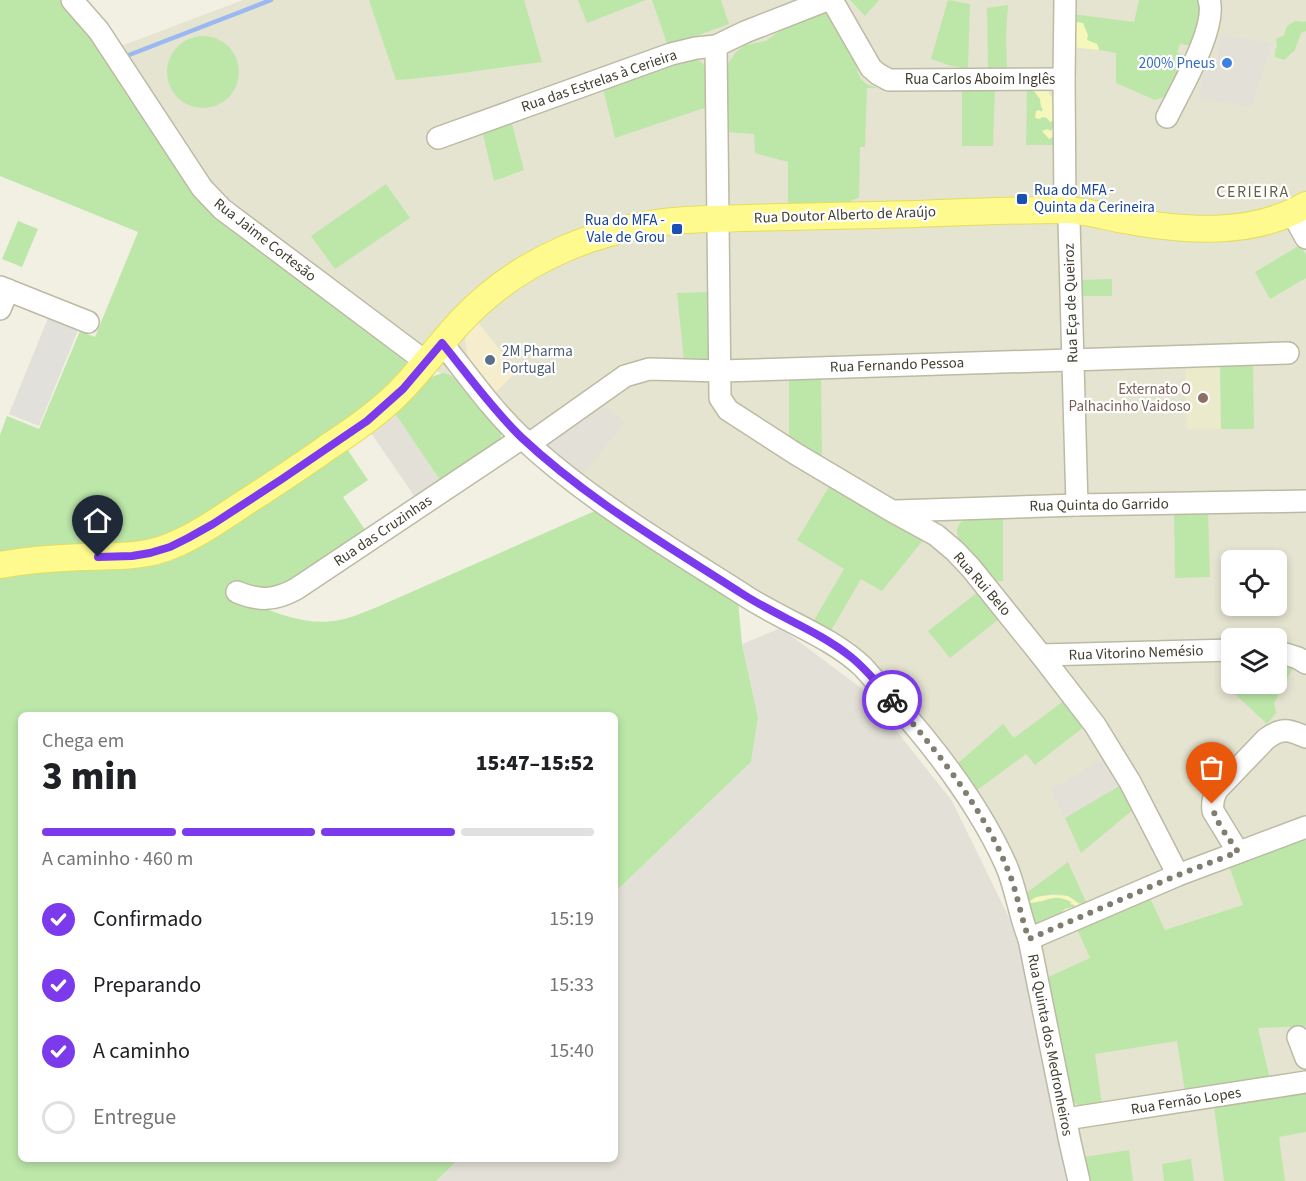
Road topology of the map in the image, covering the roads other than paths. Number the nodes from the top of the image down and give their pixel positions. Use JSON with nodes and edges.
{"nodes":[{"id":1,"x":72,"y":0,"type":"edge"},
{"id":2,"x":827,"y":0,"type":"edge"},
{"id":3,"x":832,"y":0,"type":"edge"},
{"id":4,"x":1065,"y":0,"type":"edge"},
{"id":5,"x":1209,"y":0,"type":"edge"},
{"id":6,"x":716,"y":46,"type":"junction"},
{"id":7,"x":1064,"y":79,"type":"junction"},
{"id":8,"x":1167,"y":117,"type":"dead end"},
{"id":9,"x":438,"y":138,"type":"dead end"},
{"id":10,"x":1299,"y":209,"type":"edge"},
{"id":11,"x":1065,"y":210,"type":"junction"},
{"id":12,"x":719,"y":219,"type":"junction"},
{"id":13,"x":1306,"y":238,"type":"edge"},
{"id":14,"x":3,"y":295,"type":"edge"},
{"id":15,"x":88,"y":322,"type":"dead end"},
{"id":16,"x":442,"y":343,"type":"junction"},
{"id":17,"x":1288,"y":353,"type":"dead end"},
{"id":18,"x":1072,"y":359,"type":"junction"},
{"id":19,"x":426,"y":362,"type":"junction"},
{"id":20,"x":721,"y":371,"type":"junction"},
{"id":21,"x":525,"y":441,"type":"junction"},
{"id":22,"x":1306,"y":501,"type":"edge"},
{"id":23,"x":1077,"y":505,"type":"junction"},
{"id":24,"x":892,"y":511,"type":"junction"},
{"id":25,"x":0,"y":565,"type":"edge"},
{"id":26,"x":237,"y":592,"type":"dead end"},
{"id":27,"x":1221,"y":650,"type":"edge"},
{"id":28,"x":1287,"y":654,"type":"edge"},
{"id":29,"x":1041,"y":655,"type":"junction"},
{"id":30,"x":1306,"y":663,"type":"edge"},
{"id":31,"x":1306,"y":737,"type":"edge"},
{"id":32,"x":1306,"y":827,"type":"edge"},
{"id":33,"x":1238,"y":852,"type":"junction"},
{"id":34,"x":1178,"y":875,"type":"junction"},
{"id":35,"x":1029,"y":939,"type":"junction"},
{"id":36,"x":1298,"y":1037,"type":"dead end"},
{"id":37,"x":1306,"y":1058,"type":"edge"},
{"id":38,"x":1306,"y":1082,"type":"edge"},
{"id":39,"x":1066,"y":1119,"type":"junction"},
{"id":40,"x":1079,"y":1181,"type":"edge"}],
"edges":[{"from":1,"to":19,"type":"street","name":"Rua Jaime Cortesão"},
{"from":2,"to":6,"type":"street","name":"Rua das Estrelas à Cerieira"},
{"from":3,"to":7,"type":"street","name":"Rua Carlos Aboim Inglês"},
{"from":4,"to":7,"type":"street","name":"Rua Eça de Queiroz"},
{"from":5,"to":8,"type":"street"},
{"from":6,"to":9,"type":"street","name":"Rua das Estrelas à Cerieira"},
{"from":6,"to":12,"type":"street","name":"Rua Rui Belo"},
{"from":7,"to":11,"type":"street","name":"Rua Eça de Queiroz"},
{"from":10,"to":11,"type":"main road","name":"Rua Doutor Alberto de Araújo"},
{"from":10,"to":13,"type":"street"},
{"from":11,"to":12,"type":"main road","name":"Rua Doutor Alberto de Araújo"},
{"from":11,"to":18,"type":"street","name":"Rua Eça de Queiroz"},
{"from":12,"to":16,"type":"main road","name":"Rua Doutor Alberto de Araújo"},
{"from":12,"to":20,"type":"street","name":"Rua Rui Belo"},
{"from":14,"to":15,"type":"street"},
{"from":16,"to":19,"type":"main road","name":"Rua Doutor Alberto de Araújo"},
{"from":16,"to":21,"type":"street","name":"Rua Quinta dos Medronheiros"},
{"from":17,"to":18,"type":"street","name":"Rua Fernando Pessoa"},
{"from":18,"to":20,"type":"street","name":"Rua Fernando Pessoa"},
{"from":18,"to":23,"type":"street","name":"Rua Eça de Queiroz"},
{"from":19,"to":25,"type":"main road","name":"Rua Doutor Alberto de Araújo"},
{"from":20,"to":21,"type":"street","name":"Rua Fernando Pessoa"},
{"from":20,"to":24,"type":"street","name":"Rua Rui Belo"},
{"from":21,"to":26,"type":"street","name":"Rua das Cruzinhas"},
{"from":21,"to":35,"type":"street","name":"Rua Quinta dos Medronheiros"},
{"from":22,"to":23,"type":"street","name":"Rua Quinta do Garrido"},
{"from":23,"to":24,"type":"street","name":"Rua Quinta do Garrido"},
{"from":24,"to":29,"type":"street","name":"Rua Rui Belo"},
{"from":27,"to":29,"type":"street","name":"Rua Vitorino Nemésio"},
{"from":28,"to":30,"type":"street"},
{"from":29,"to":34,"type":"street","name":"Rua Rui Belo"},
{"from":31,"to":33,"type":"street"},
{"from":32,"to":33,"type":"street"},
{"from":33,"to":34,"type":"street"},
{"from":34,"to":35,"type":"street"},
{"from":35,"to":39,"type":"street","name":"Rua Quinta dos Medronheiros"},
{"from":36,"to":37,"type":"street"},
{"from":38,"to":39,"type":"street","name":"Rua Fernão Lopes"},
{"from":39,"to":40,"type":"street","name":"Rua Quinta dos Medronheiros"}]}
